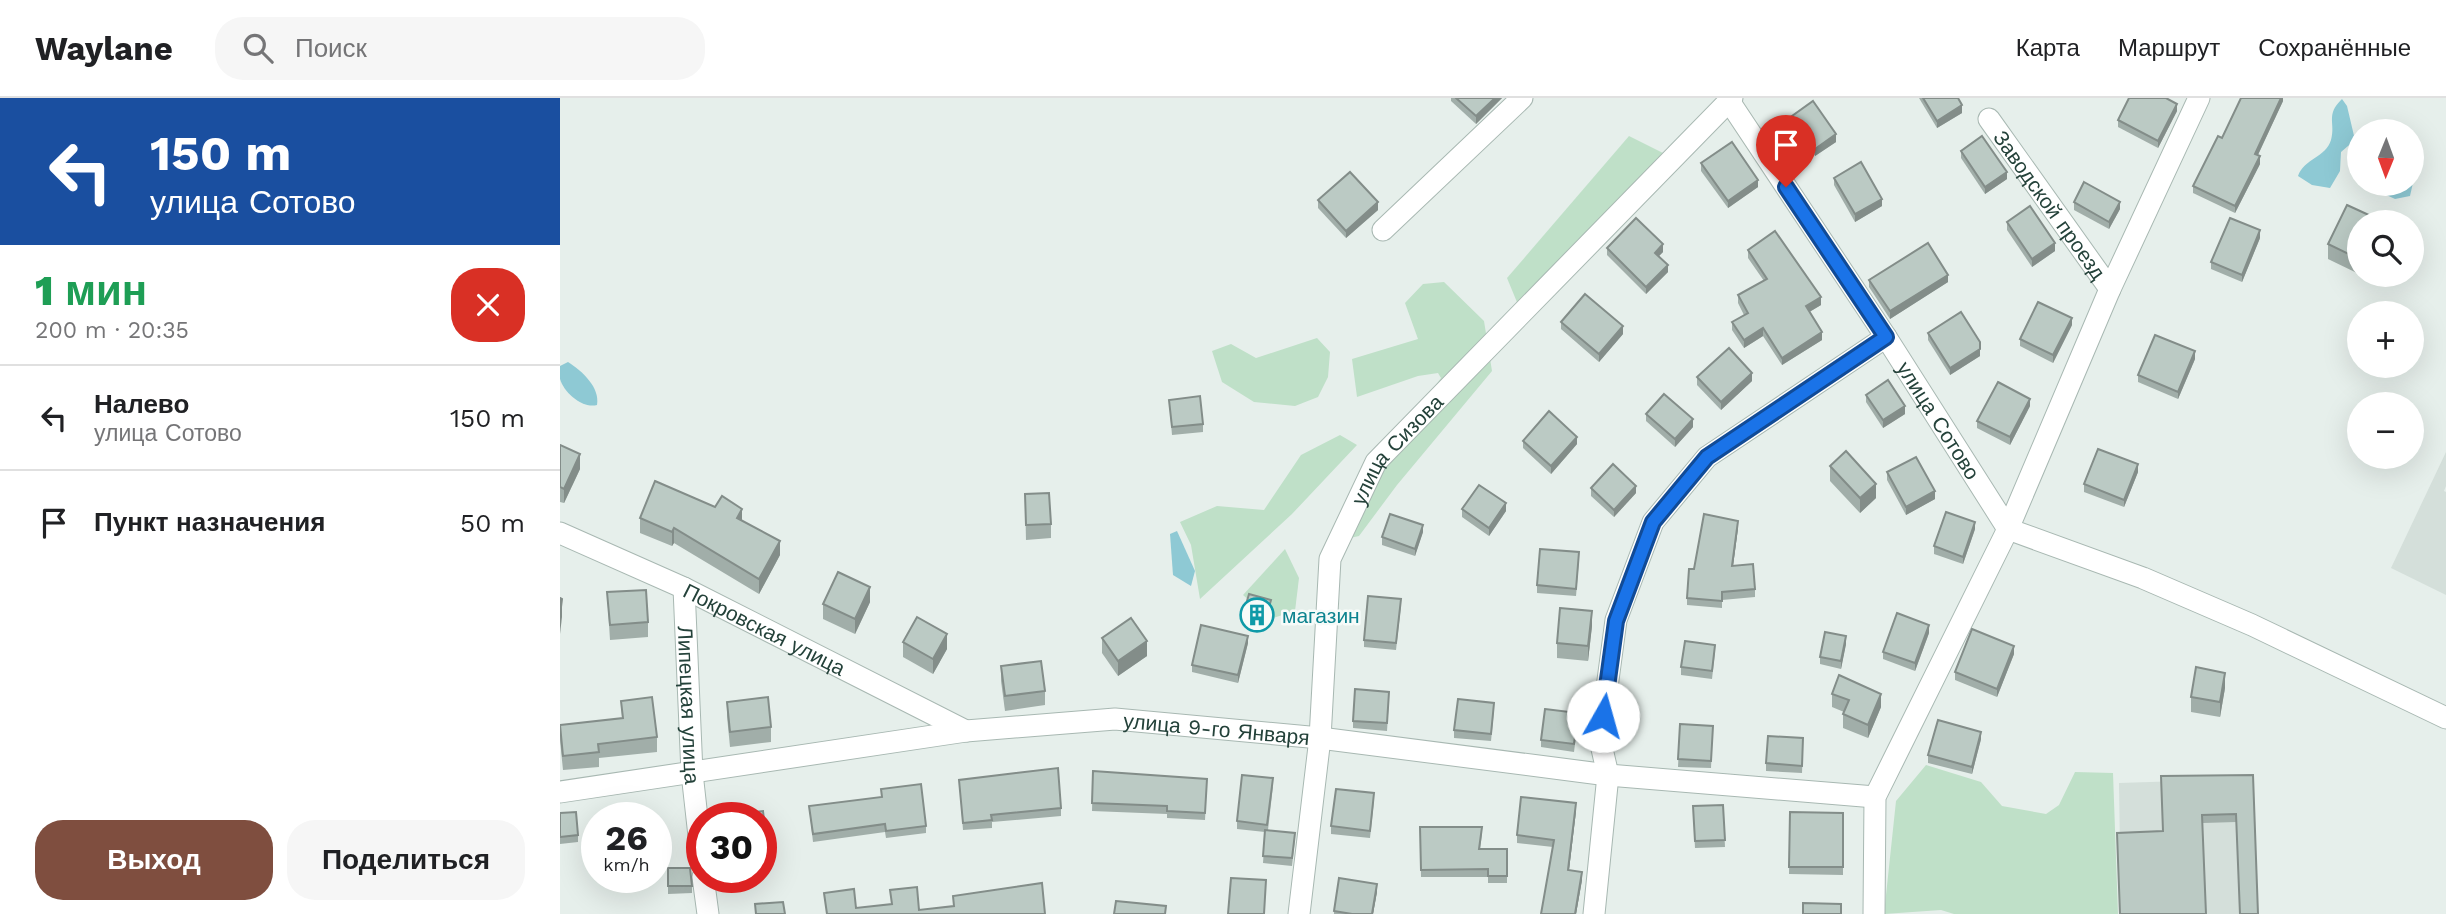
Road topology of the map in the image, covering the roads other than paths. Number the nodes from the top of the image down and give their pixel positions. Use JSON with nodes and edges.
{"nodes":[{"id":1,"x":1522,"y":98,"type":"edge"},
{"id":2,"x":2199,"y":98,"type":"edge"},
{"id":3,"x":1730,"y":99,"type":"edge"},
{"id":4,"x":1989,"y":119,"type":"dead end"},
{"id":5,"x":1384,"y":230,"type":"dead end"},
{"id":6,"x":2109,"y":289,"type":"junction"},
{"id":7,"x":1886,"y":337,"type":"junction"},
{"id":8,"x":2008,"y":529,"type":"junction"},
{"id":9,"x":560,"y":533,"type":"edge"},
{"id":10,"x":684,"y":588,"type":"junction"},
{"id":11,"x":2446,"y":718,"type":"edge"},
{"id":12,"x":966,"y":731,"type":"junction"},
{"id":13,"x":1320,"y":737,"type":"junction"},
{"id":14,"x":692,"y":773,"type":"junction"},
{"id":15,"x":1608,"y":775,"type":"junction"},
{"id":16,"x":560,"y":792,"type":"edge"},
{"id":17,"x":1875,"y":797,"type":"junction"},
{"id":18,"x":695,"y":802,"type":"edge"},
{"id":19,"x":705,"y":893,"type":"edge"},
{"id":20,"x":708,"y":914,"type":"edge"},
{"id":21,"x":1299,"y":914,"type":"edge"},
{"id":22,"x":1594,"y":914,"type":"edge"},
{"id":23,"x":1874,"y":914,"type":"edge"}],
"edges":[{"from":1,"to":5,"type":"street"},
{"from":2,"to":6,"type":"street"},
{"from":3,"to":7,"type":"street","name":"улица Сотово"},
{"from":3,"to":13,"type":"street","name":"улица Сизова"},
{"from":4,"to":6,"type":"street","name":"Заводской проезд"},
{"from":6,"to":8,"type":"street"},
{"from":7,"to":8,"type":"street","name":"улица Сотово"},
{"from":7,"to":15,"type":"street"},
{"from":8,"to":11,"type":"street"},
{"from":8,"to":17,"type":"street"},
{"from":9,"to":10,"type":"street","name":"Покровская улица"},
{"from":10,"to":12,"type":"street","name":"Покровская улица"},
{"from":10,"to":14,"type":"street","name":"Липецкая улица"},
{"from":12,"to":13,"type":"street","name":"улица 9-го Января"},
{"from":12,"to":14,"type":"street","name":"улица 9-го Января"},
{"from":13,"to":15,"type":"street","name":"улица 9-го Января"},
{"from":13,"to":21,"type":"street","name":"улица Сизова"},
{"from":14,"to":16,"type":"street","name":"улица 9-го Января"},
{"from":14,"to":18,"type":"street","name":"Липецкая улица"},
{"from":15,"to":17,"type":"street","name":"улица 9-го Января"},
{"from":15,"to":22,"type":"street"},
{"from":17,"to":23,"type":"street"},
{"from":19,"to":20,"type":"street"}]}
